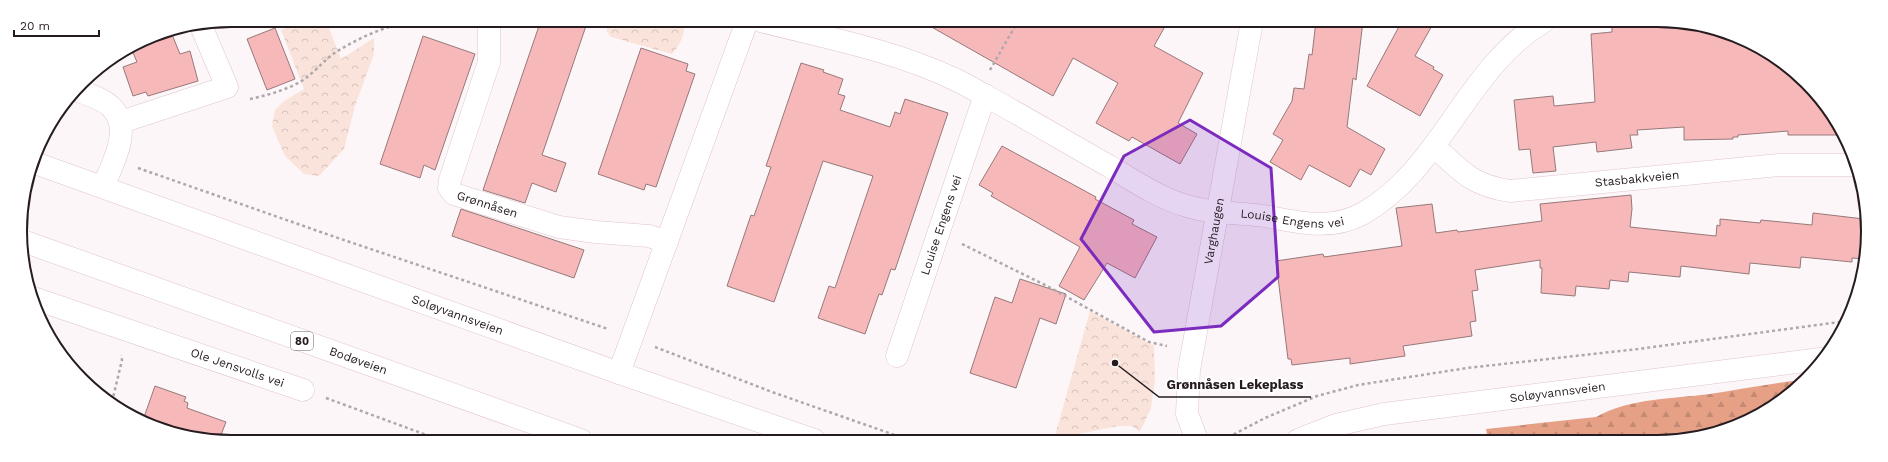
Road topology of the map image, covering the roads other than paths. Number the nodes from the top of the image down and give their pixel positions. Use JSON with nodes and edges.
{"nodes":[{"id":1,"x":745,"y":27,"type":"edge"},
{"id":2,"x":784,"y":27,"type":"edge"},
{"id":3,"x":1251,"y":27,"type":"edge"},
{"id":4,"x":1536,"y":27,"type":"edge"},
{"id":5,"x":489,"y":28,"type":"dead end"},
{"id":6,"x":202,"y":29,"type":"edge"},
{"id":7,"x":82,"y":92,"type":"edge"},
{"id":8,"x":985,"y":96,"type":"junction"},
{"id":9,"x":121,"y":122,"type":"junction"},
{"id":10,"x":1434,"y":146,"type":"junction"},
{"id":11,"x":38,"y":164,"type":"edge"},
{"id":12,"x":1850,"y":165,"type":"edge"},
{"id":13,"x":103,"y":187,"type":"junction"},
{"id":14,"x":1216,"y":212,"type":"junction"},
{"id":15,"x":27,"y":242,"type":"edge"},
{"id":16,"x":667,"y":242,"type":"junction"},
{"id":17,"x":39,"y":300,"type":"edge"},
{"id":18,"x":897,"y":356,"type":"dead end"},
{"id":19,"x":1815,"y":360,"type":"edge"},
{"id":20,"x":619,"y":373,"type":"junction"},
{"id":21,"x":303,"y":390,"type":"road end"},
{"id":22,"x":567,"y":435,"type":"edge"},
{"id":23,"x":799,"y":435,"type":"edge"},
{"id":24,"x":1195,"y":435,"type":"edge"},
{"id":25,"x":1311,"y":435,"type":"edge"}],
"edges":[{"from":1,"to":16,"type":"street"},
{"from":2,"to":8,"type":"street","name":"Louise Engens vei"},
{"from":3,"to":14,"type":"street","name":"Varghaugen"},
{"from":4,"to":10,"type":"street","name":"Louise Engens vei"},
{"from":5,"to":16,"type":"street","name":"Grønnåsen"},
{"from":6,"to":9,"type":"street"},
{"from":7,"to":9,"type":"street"},
{"from":8,"to":14,"type":"street","name":"Louise Engens vei"},
{"from":8,"to":18,"type":"street","name":"Louise Engens vei"},
{"from":9,"to":13,"type":"street"},
{"from":10,"to":12,"type":"street","name":"Stasbakkveien"},
{"from":10,"to":14,"type":"street","name":"Louise Engens vei"},
{"from":11,"to":13,"type":"street","name":"Soløyvannsveien"},
{"from":13,"to":20,"type":"street","name":"Soløyvannsveien"},
{"from":14,"to":24,"type":"street","name":"Varghaugen"},
{"from":15,"to":22,"type":"street","name":"Bodøveien","number":"80"},
{"from":16,"to":20,"type":"street"},
{"from":17,"to":21,"type":"street","name":"Ole Jensvolls vei"},
{"from":19,"to":25,"type":"street","name":"Soløyvannsveien"},
{"from":20,"to":23,"type":"street","name":"Soløyvannsveien"}]}
